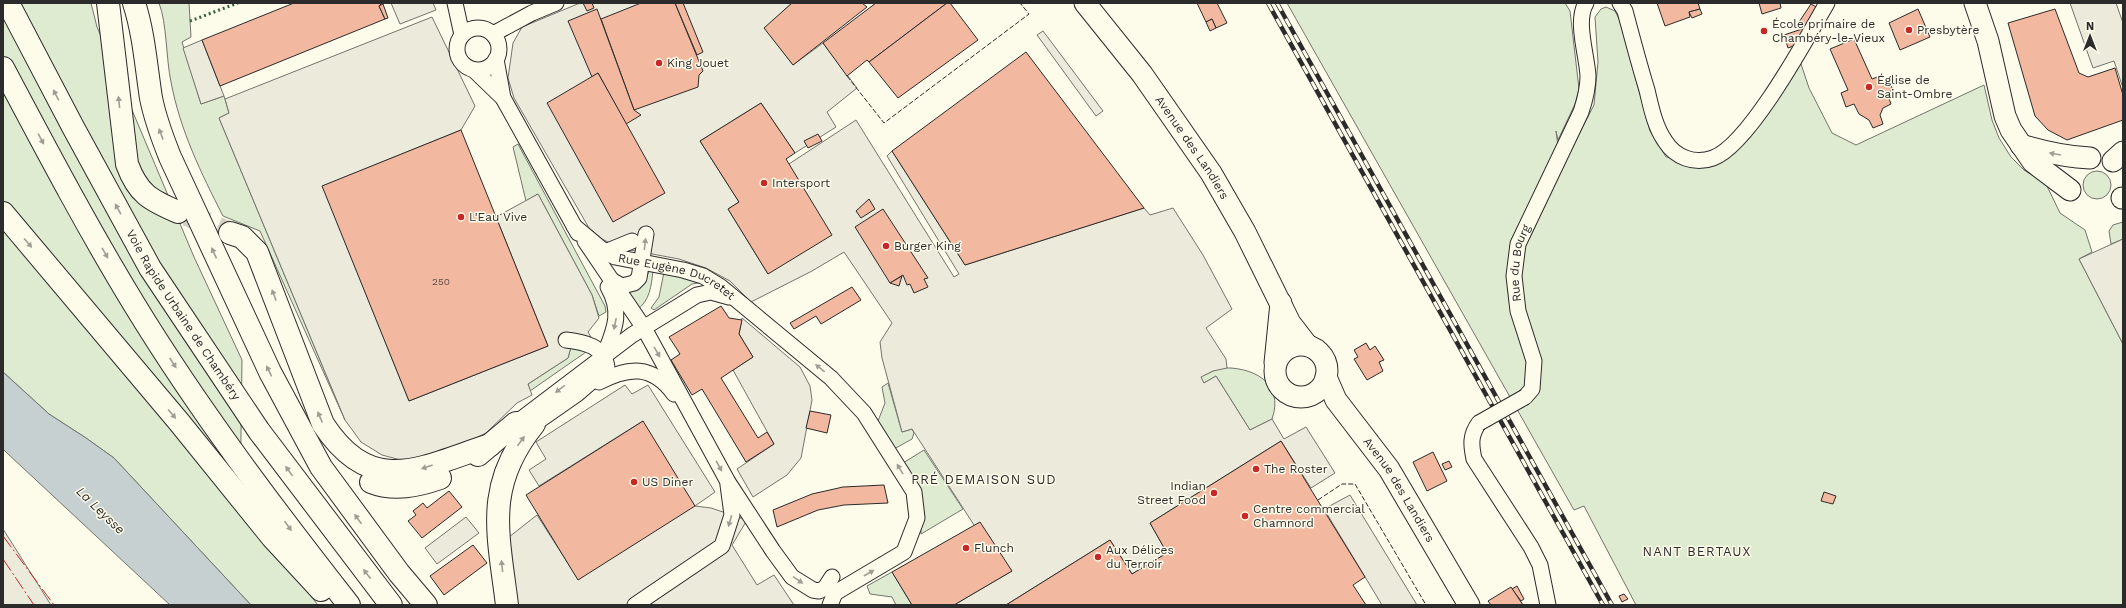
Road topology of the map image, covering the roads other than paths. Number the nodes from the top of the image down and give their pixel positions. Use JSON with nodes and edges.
{"nodes":[{"id":1,"x":8,"y":3,"type":"edge"},
{"id":2,"x":108,"y":3,"type":"edge"},
{"id":3,"x":124,"y":3,"type":"edge"},
{"id":4,"x":134,"y":3,"type":"edge"},
{"id":5,"x":147,"y":3,"type":"edge"},
{"id":6,"x":556,"y":3,"type":"edge"},
{"id":7,"x":1085,"y":3,"type":"edge"},
{"id":8,"x":1586,"y":3,"type":"edge"},
{"id":9,"x":1620,"y":3,"type":"edge"},
{"id":10,"x":1827,"y":3,"type":"edge"},
{"id":11,"x":1975,"y":3,"type":"edge"},
{"id":12,"x":455,"y":5,"type":"edge"},
{"id":13,"x":479,"y":28,"type":"junction"},
{"id":14,"x":493,"y":34,"type":"junction"},
{"id":15,"x":462,"y":35,"type":"junction"},
{"id":16,"x":496,"y":59,"type":"junction"},
{"id":17,"x":3,"y":68,"type":"edge"},
{"id":18,"x":474,"y":70,"type":"junction"},
{"id":19,"x":151,"y":97,"type":"junction"},
{"id":20,"x":503,"y":98,"type":"junction"},
{"id":21,"x":2021,"y":145,"type":"junction"},
{"id":22,"x":2090,"y":158,"type":"dead end"},
{"id":23,"x":2070,"y":190,"type":"dead end"},
{"id":24,"x":178,"y":212,"type":"tunnel mouth"},
{"id":25,"x":3,"y":213,"type":"edge"},
{"id":26,"x":574,"y":226,"type":"junction"},
{"id":27,"x":230,"y":233,"type":"tunnel mouth"},
{"id":28,"x":646,"y":234,"type":"dead end"},
{"id":29,"x":632,"y":241,"type":"dead end"},
{"id":30,"x":606,"y":252,"type":"junction"},
{"id":31,"x":642,"y":262,"type":"junction"},
{"id":32,"x":611,"y":280,"type":"junction"},
{"id":33,"x":735,"y":298,"type":"junction"},
{"id":34,"x":1281,"y":303,"type":"junction"},
{"id":35,"x":644,"y":328,"type":"junction"},
{"id":36,"x":566,"y":340,"type":"dead end"},
{"id":37,"x":1307,"y":345,"type":"junction"},
{"id":38,"x":604,"y":356,"type":"junction"},
{"id":39,"x":1275,"y":364,"type":"junction"},
{"id":40,"x":1326,"y":378,"type":"junction"},
{"id":41,"x":577,"y":394,"type":"junction"},
{"id":42,"x":1302,"y":397,"type":"junction"},
{"id":43,"x":287,"y":405,"type":"junction"},
{"id":44,"x":525,"y":424,"type":"junction"},
{"id":45,"x":695,"y":424,"type":"junction"},
{"id":46,"x":1362,"y":434,"type":"junction"},
{"id":47,"x":490,"y":445,"type":"junction"},
{"id":48,"x":404,"y":471,"type":"junction"},
{"id":49,"x":728,"y":482,"type":"junction"},
{"id":50,"x":384,"y":485,"type":"junction"},
{"id":51,"x":832,"y":577,"type":"dead end"},
{"id":52,"x":335,"y":605,"type":"edge"},
{"id":53,"x":349,"y":605,"type":"edge"},
{"id":54,"x":391,"y":605,"type":"edge"},
{"id":55,"x":426,"y":605,"type":"edge"},
{"id":56,"x":507,"y":605,"type":"edge"},
{"id":57,"x":635,"y":605,"type":"edge"},
{"id":58,"x":830,"y":605,"type":"edge"},
{"id":59,"x":1469,"y":605,"type":"edge"},
{"id":60,"x":1548,"y":605,"type":"edge"}],
"edges":[{"from":54,"to":1,"type":"highway","name":"Voie Rapide Urbaine de Chambéry","one_way":true},
{"from":24,"to":2,"type":"highway","one_way":true},
{"from":3,"to":19,"type":"highway"},
{"from":4,"to":19,"type":"highway"},
{"from":5,"to":19,"type":"highway"},
{"from":6,"to":14,"type":"street"},
{"from":7,"to":34,"type":"main road","name":"Avenue des Landiers"},
{"from":8,"to":60,"type":"street","name":"Rue du Bourg","bridge":true},
{"from":9,"to":10,"type":"street"},
{"from":11,"to":21,"type":"main road"},
{"from":12,"to":13,"type":"street"},
{"from":12,"to":15,"type":"street"},
{"from":13,"to":14,"type":"street"},
{"from":13,"to":15,"type":"street"},
{"from":14,"to":16,"type":"street"},
{"from":15,"to":18,"type":"street"},
{"from":16,"to":18,"type":"street"},
{"from":16,"to":20,"type":"street","name":"Rue Eugène Ducretet"},
{"from":17,"to":53,"type":"highway","one_way":true},
{"from":18,"to":20,"type":"street","name":"Rue Eugène Ducretet"},
{"from":43,"to":19,"type":"highway","one_way":true},
{"from":20,"to":26,"type":"street","name":"Rue Eugène Ducretet"},
{"from":22,"to":21,"type":"main road","one_way":true},
{"from":21,"to":23,"type":"main road"},
{"from":25,"to":52,"type":"highway","one_way":true},
{"from":26,"to":30,"type":"street","name":"Rue Eugène Ducretet"},
{"from":26,"to":32,"type":"street","name":"Rue Eugène Ducretet"},
{"from":26,"to":38,"type":"street","name":"Rue Eugène Ducretet","one_way":true},
{"from":48,"to":27,"type":"highway","one_way":true},
{"from":31,"to":28,"type":"street","one_way":true},
{"from":29,"to":30,"type":"street"},
{"from":30,"to":31,"type":"street","name":"Rue Eugène Ducretet"},
{"from":31,"to":32,"type":"street"},
{"from":31,"to":33,"type":"street","name":"Rue Eugène Ducretet"},
{"from":32,"to":35,"type":"street","name":"Rue Eugène Ducretet"},
{"from":33,"to":35,"type":"street","name":"Rue Eugène Ducretet"},
{"from":58,"to":33,"type":"street","one_way":true},
{"from":34,"to":37,"type":"main road","name":"Avenue des Landiers"},
{"from":34,"to":39,"type":"main road"},
{"from":35,"to":38,"type":"street","name":"Rue Eugène Ducretet"},
{"from":35,"to":45,"type":"street","name":"Rue Eugène Ducretet","one_way":true},
{"from":36,"to":38,"type":"street"},
{"from":37,"to":39,"type":"main road"},
{"from":37,"to":40,"type":"main road"},
{"from":38,"to":41,"type":"street","name":"Rue Eugène Ducretet"},
{"from":38,"to":44,"type":"street","name":"Rue Eugène Ducretet","one_way":true},
{"from":39,"to":42,"type":"main road"},
{"from":40,"to":42,"type":"main road"},
{"from":40,"to":46,"type":"main road","name":"Avenue des Landiers"},
{"from":41,"to":44,"type":"street","name":"Rue Eugène Ducretet"},
{"from":41,"to":45,"type":"street","name":"Rue Eugène Ducretet"},
{"from":42,"to":46,"type":"main road"},
{"from":43,"to":50,"type":"highway"},
{"from":55,"to":43,"type":"highway","one_way":true},
{"from":44,"to":47,"type":"highway"},
{"from":56,"to":44,"type":"highway","one_way":true},
{"from":45,"to":49,"type":"street","name":"Rue Eugène Ducretet","one_way":true},
{"from":46,"to":59,"type":"main road","name":"Avenue des Landiers"},
{"from":47,"to":48,"type":"highway","one_way":true},
{"from":47,"to":50,"type":"highway"},
{"from":48,"to":50,"type":"street"},
{"from":49,"to":51,"type":"street","name":"Rue Eugène Ducretet","one_way":true},
{"from":49,"to":57,"type":"street","one_way":true}]}
